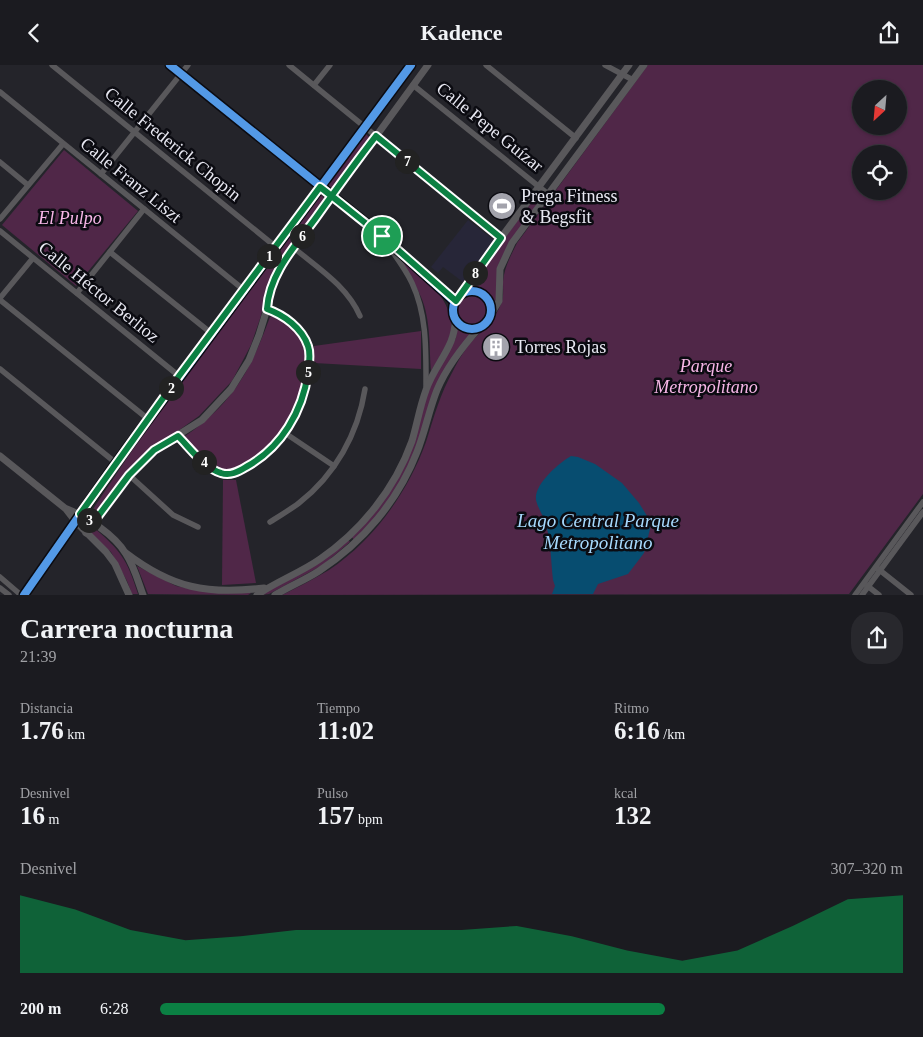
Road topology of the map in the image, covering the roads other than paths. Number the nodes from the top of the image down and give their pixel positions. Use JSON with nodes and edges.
{"nodes":[{"id":1,"x":52,"y":65,"type":"edge"},
{"id":2,"x":170,"y":65,"type":"edge"},
{"id":3,"x":188,"y":65,"type":"edge"},
{"id":4,"x":289,"y":65,"type":"edge"},
{"id":5,"x":330,"y":65,"type":"edge"},
{"id":6,"x":411,"y":65,"type":"edge"},
{"id":7,"x":428,"y":65,"type":"edge"},
{"id":8,"x":486,"y":65,"type":"edge"},
{"id":9,"x":605,"y":65,"type":"edge"},
{"id":10,"x":629,"y":65,"type":"edge"},
{"id":11,"x":644,"y":65,"type":"edge"},
{"id":12,"x":181,"y":74,"type":"junction"},
{"id":13,"x":623,"y":74,"type":"junction"},
{"id":14,"x":633,"y":80,"type":"junction"},
{"id":15,"x":314,"y":85,"type":"junction"},
{"id":16,"x":413,"y":85,"type":"junction"},
{"id":17,"x":0,"y":92,"type":"edge"},
{"id":18,"x":366,"y":127,"type":"junction"},
{"id":19,"x":134,"y":132,"type":"junction"},
{"id":20,"x":376,"y":136,"type":"junction"},
{"id":21,"x":576,"y":137,"type":"junction"},
{"id":22,"x":63,"y":144,"type":"junction"},
{"id":23,"x":0,"y":162,"type":"edge"},
{"id":24,"x":100,"y":174,"type":"junction"},
{"id":25,"x":28,"y":185,"type":"junction"},
{"id":26,"x":320,"y":187,"type":"junction"},
{"id":27,"x":539,"y":187,"type":"junction"},
{"id":28,"x":548,"y":194,"type":"junction"},
{"id":29,"x":331,"y":195,"type":"junction"},
{"id":30,"x":144,"y":209,"type":"junction"},
{"id":31,"x":0,"y":219,"type":"edge"},
{"id":32,"x":0,"y":231,"type":"edge"},
{"id":33,"x":382,"y":236,"type":"junction"},
{"id":34,"x":501,"y":238,"type":"junction"},
{"id":35,"x":276,"y":247,"type":"junction"},
{"id":36,"x":294,"y":248,"type":"junction"},
{"id":37,"x":110,"y":251,"type":"junction"},
{"id":38,"x":33,"y":258,"type":"junction"},
{"id":39,"x":244,"y":290,"type":"junction"},
{"id":40,"x":77,"y":293,"type":"junction"},
{"id":41,"x":462,"y":295,"type":"junction"},
{"id":42,"x":0,"y":299,"type":"edge"},
{"id":43,"x":456,"y":301,"type":"junction"},
{"id":44,"x":267,"y":309,"type":"junction"},
{"id":45,"x":360,"y":316,"type":"dead end"},
{"id":46,"x":490,"y":316,"type":"junction"},
{"id":47,"x":455,"y":317,"type":"junction"},
{"id":48,"x":480,"y":327,"type":"junction"},
{"id":49,"x":211,"y":333,"type":"junction"},
{"id":50,"x":0,"y":369,"type":"edge"},
{"id":51,"x":179,"y":376,"type":"junction"},
{"id":52,"x":426,"y":388,"type":"junction"},
{"id":53,"x":364,"y":389,"type":"dead end"},
{"id":54,"x":148,"y":419,"type":"junction"},
{"id":55,"x":285,"y":433,"type":"junction"},
{"id":56,"x":178,"y":436,"type":"junction"},
{"id":57,"x":0,"y":456,"type":"edge"},
{"id":58,"x":116,"y":463,"type":"junction"},
{"id":59,"x":334,"y":466,"type":"junction"},
{"id":60,"x":129,"y":475,"type":"junction"},
{"id":61,"x":923,"y":502,"type":"edge"},
{"id":62,"x":66,"y":509,"type":"junction"},
{"id":63,"x":923,"y":512,"type":"edge"},
{"id":64,"x":80,"y":514,"type":"junction"},
{"id":65,"x":76,"y":522,"type":"junction"},
{"id":66,"x":270,"y":522,"type":"dead end"},
{"id":67,"x":93,"y":523,"type":"junction"},
{"id":68,"x":198,"y":527,"type":"dead end"},
{"id":69,"x":86,"y":533,"type":"junction"},
{"id":70,"x":349,"y":536,"type":"junction"},
{"id":71,"x":355,"y":543,"type":"junction"},
{"id":72,"x":126,"y":553,"type":"junction"},
{"id":73,"x":878,"y":569,"type":"junction"},
{"id":74,"x":0,"y":577,"type":"edge"},
{"id":75,"x":866,"y":584,"type":"junction"},
{"id":76,"x":0,"y":587,"type":"edge"},
{"id":77,"x":267,"y":588,"type":"junction"},
{"id":78,"x":9,"y":595,"type":"edge"},
{"id":79,"x":23,"y":595,"type":"edge"},
{"id":80,"x":129,"y":595,"type":"edge"},
{"id":81,"x":143,"y":595,"type":"edge"},
{"id":82,"x":257,"y":595,"type":"edge"},
{"id":83,"x":275,"y":595,"type":"edge"},
{"id":84,"x":855,"y":595,"type":"edge"},
{"id":85,"x":862,"y":595,"type":"edge"},
{"id":86,"x":879,"y":595,"type":"edge"},
{"id":87,"x":911,"y":595,"type":"edge"}],
"edges":[{"from":1,"to":19,"type":"street","name":"Calle Frederick Chopin"},
{"from":2,"to":12,"type":"street"},
{"from":3,"to":12,"type":"street"},
{"from":4,"to":15,"type":"street"},
{"from":5,"to":15,"type":"street"},
{"from":6,"to":18,"type":"street"},
{"from":7,"to":16,"type":"street"},
{"from":8,"to":21,"type":"street"},
{"from":9,"to":13,"type":"street"},
{"from":10,"to":13,"type":"street"},
{"from":11,"to":14,"type":"street"},
{"from":12,"to":19,"type":"street"},
{"from":12,"to":26,"type":"street"},
{"from":13,"to":14,"type":"street"},
{"from":13,"to":21,"type":"street"},
{"from":14,"to":28,"type":"street"},
{"from":15,"to":18,"type":"street"},
{"from":16,"to":20,"type":"street"},
{"from":16,"to":27,"type":"street","name":"Calle Pepe Guízar"},
{"from":17,"to":22,"type":"street","name":"Calle Franz Liszt"},
{"from":18,"to":20,"type":"street"},
{"from":18,"to":26,"type":"street"},
{"from":19,"to":24,"type":"street"},
{"from":19,"to":35,"type":"street","name":"Calle Frederick Chopin"},
{"from":20,"to":29,"type":"street"},
{"from":20,"to":34,"type":"street"},
{"from":21,"to":27,"type":"street"},
{"from":22,"to":24,"type":"street","name":"Calle Franz Liszt"},
{"from":22,"to":25,"type":"street"},
{"from":23,"to":25,"type":"street"},
{"from":24,"to":30,"type":"street","name":"Calle Franz Liszt"},
{"from":25,"to":31,"type":"street"},
{"from":26,"to":29,"type":"street"},
{"from":26,"to":35,"type":"street"},
{"from":27,"to":28,"type":"street","name":"Calle Pepe Guízar"},
{"from":27,"to":34,"type":"street"},
{"from":28,"to":46,"type":"street"},
{"from":29,"to":33,"type":"street"},
{"from":29,"to":36,"type":"street"},
{"from":30,"to":37,"type":"street"},
{"from":30,"to":39,"type":"street","name":"Calle Franz Liszt"},
{"from":32,"to":38,"type":"street","name":"Calle Héctor Berlioz"},
{"from":33,"to":43,"type":"street"},
{"from":33,"to":52,"type":"street"},
{"from":34,"to":41,"type":"street"},
{"from":35,"to":39,"type":"street"},
{"from":36,"to":44,"type":"street"},
{"from":36,"to":45,"type":"street"},
{"from":37,"to":40,"type":"street"},
{"from":37,"to":49,"type":"street"},
{"from":38,"to":40,"type":"street","name":"Calle Héctor Berlioz"},
{"from":38,"to":42,"type":"street"},
{"from":39,"to":49,"type":"street"},
{"from":40,"to":51,"type":"street","name":"Calle Héctor Berlioz"},
{"from":41,"to":43,"type":"street"},
{"from":41,"to":46,"type":"street"},
{"from":42,"to":54,"type":"street"},
{"from":43,"to":47,"type":"street"},
{"from":44,"to":55,"type":"street"},
{"from":44,"to":56,"type":"street"},
{"from":46,"to":48,"type":"street"},
{"from":47,"to":48,"type":"street"},
{"from":47,"to":52,"type":"street"},
{"from":48,"to":71,"type":"street"},
{"from":49,"to":51,"type":"street"},
{"from":50,"to":58,"type":"street"},
{"from":51,"to":54,"type":"street"},
{"from":52,"to":70,"type":"street"},
{"from":53,"to":59,"type":"street"},
{"from":54,"to":58,"type":"street"},
{"from":55,"to":56,"type":"street"},
{"from":55,"to":59,"type":"street"},
{"from":56,"to":60,"type":"street"},
{"from":57,"to":62,"type":"street"},
{"from":58,"to":64,"type":"street"},
{"from":59,"to":66,"type":"street"},
{"from":60,"to":67,"type":"street"},
{"from":60,"to":68,"type":"street"},
{"from":61,"to":73,"type":"street"},
{"from":62,"to":64,"type":"street"},
{"from":62,"to":65,"type":"street"},
{"from":63,"to":73,"type":"street"},
{"from":64,"to":65,"type":"street"},
{"from":64,"to":67,"type":"street"},
{"from":65,"to":69,"type":"street"},
{"from":65,"to":79,"type":"street"},
{"from":67,"to":69,"type":"street"},
{"from":67,"to":72,"type":"street"},
{"from":69,"to":80,"type":"street"},
{"from":70,"to":71,"type":"street"},
{"from":70,"to":77,"type":"street"},
{"from":71,"to":83,"type":"street"},
{"from":72,"to":77,"type":"street"},
{"from":72,"to":81,"type":"street"},
{"from":73,"to":75,"type":"street"},
{"from":73,"to":87,"type":"street"},
{"from":74,"to":79,"type":"street"},
{"from":75,"to":84,"type":"street"},
{"from":75,"to":85,"type":"street"},
{"from":75,"to":86,"type":"street"},
{"from":76,"to":78,"type":"street"},
{"from":77,"to":82,"type":"street"}]}
